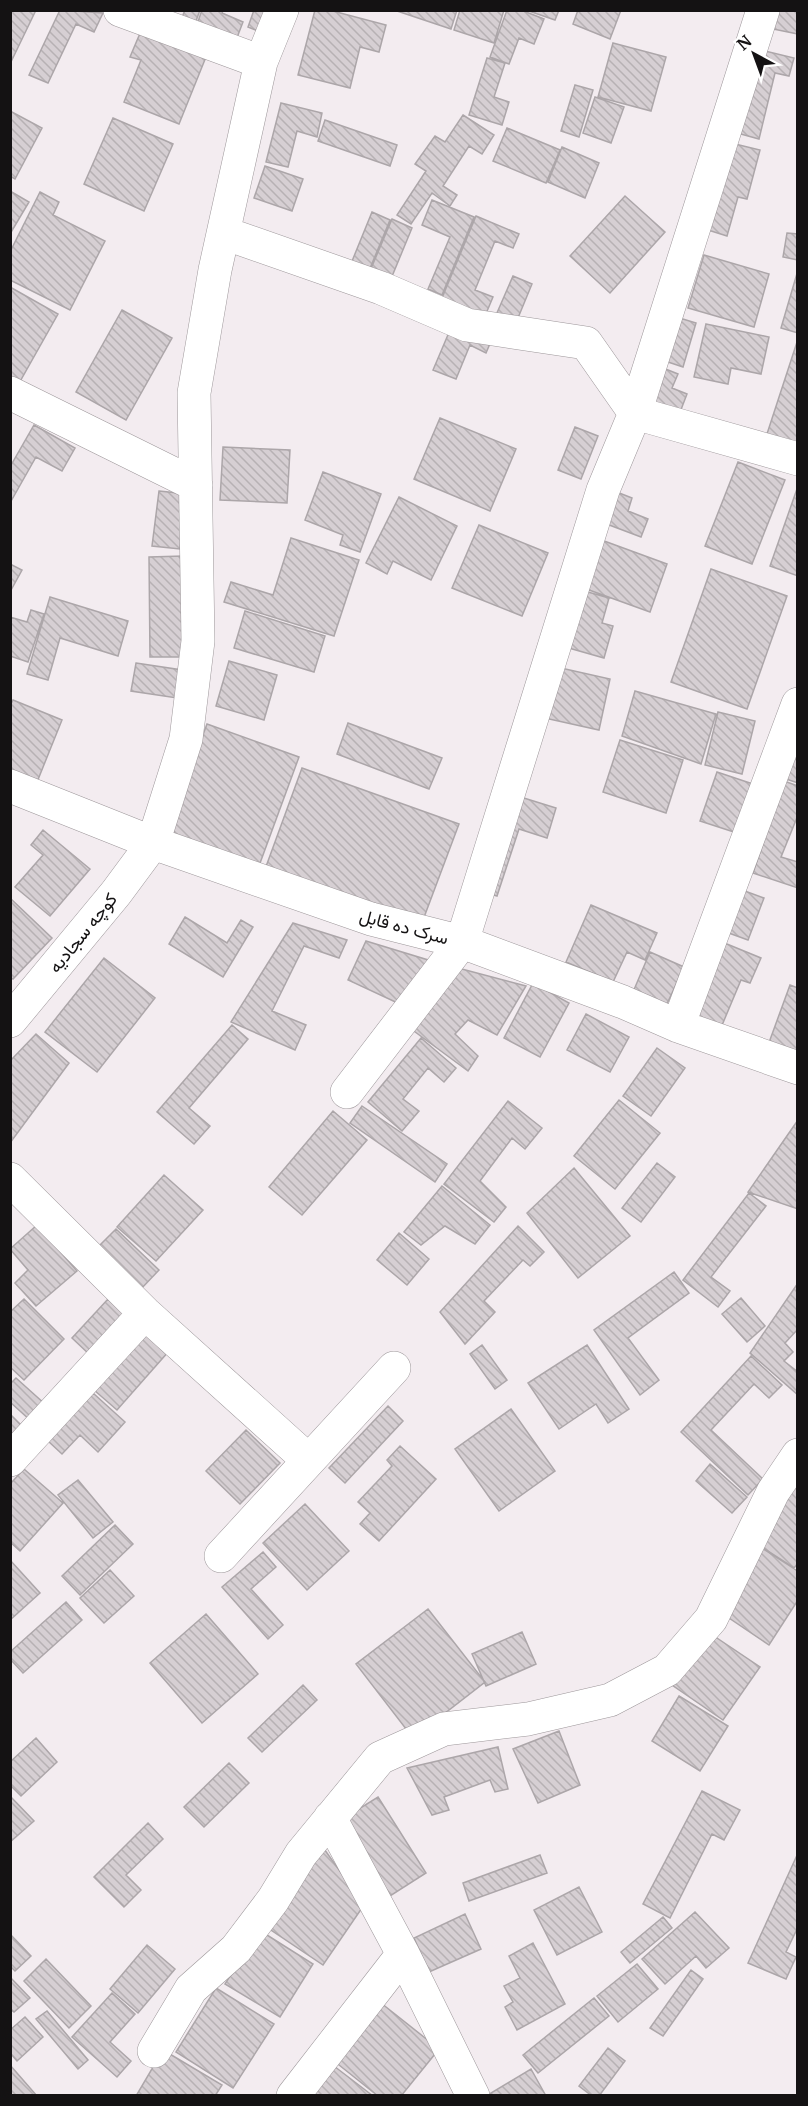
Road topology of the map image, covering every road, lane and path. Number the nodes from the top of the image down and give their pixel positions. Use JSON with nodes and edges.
{"nodes":[{"id":1,"x":120,"y":10,"type":"edge"},
{"id":2,"x":282,"y":10,"type":"edge"},
{"id":3,"x":763,"y":10,"type":"edge"},
{"id":4,"x":261,"y":62,"type":"junction"},
{"id":5,"x":224,"y":233,"type":"junction"},
{"id":6,"x":10,"y":393,"type":"edge"},
{"id":7,"x":635,"y":413,"type":"junction"},
{"id":8,"x":798,"y":459,"type":"edge"},
{"id":9,"x":196,"y":485,"type":"junction"},
{"id":10,"x":798,"y":704,"type":"edge"},
{"id":11,"x":10,"y":786,"type":"edge"},
{"id":12,"x":153,"y":843,"type":"junction"},
{"id":13,"x":462,"y":942,"type":"junction"},
{"id":14,"x":10,"y":1021,"type":"edge"},
{"id":15,"x":678,"y":1026,"type":"junction"},
{"id":16,"x":798,"y":1068,"type":"edge"},
{"id":17,"x":347,"y":1092,"type":"dead end"},
{"id":18,"x":10,"y":1179,"type":"edge"},
{"id":19,"x":146,"y":1313,"type":"junction"},
{"id":20,"x":394,"y":1368,"type":"dead end"},
{"id":21,"x":798,"y":1455,"type":"edge"},
{"id":22,"x":10,"y":1460,"type":"edge"},
{"id":23,"x":308,"y":1460,"type":"junction"},
{"id":24,"x":221,"y":1556,"type":"dead end"},
{"id":25,"x":330,"y":1818,"type":"junction"},
{"id":26,"x":403,"y":1954,"type":"junction"},
{"id":27,"x":154,"y":2051,"type":"dead end"},
{"id":28,"x":293,"y":2096,"type":"edge"},
{"id":29,"x":472,"y":2096,"type":"edge"}],
"edges":[{"from":1,"to":4,"type":"street"},
{"from":2,"to":4,"type":"street","name":"کوچه سجادیه"},
{"from":3,"to":7,"type":"street"},
{"from":4,"to":5,"type":"street","name":"کوچه سجادیه"},
{"from":5,"to":7,"type":"street"},
{"from":5,"to":9,"type":"street","name":"کوچه سجادیه"},
{"from":6,"to":9,"type":"street"},
{"from":7,"to":8,"type":"street"},
{"from":7,"to":13,"type":"street"},
{"from":9,"to":12,"type":"street","name":"کوچه سجادیه"},
{"from":10,"to":15,"type":"street"},
{"from":11,"to":12,"type":"street","name":"سرک ده قابل"},
{"from":12,"to":13,"type":"street","name":"سرک ده قابل"},
{"from":12,"to":14,"type":"street","name":"کوچه سجادیه"},
{"from":13,"to":15,"type":"street","name":"سرک ده قابل"},
{"from":13,"to":17,"type":"street"},
{"from":15,"to":16,"type":"street","name":"سرک ده قابل"},
{"from":18,"to":19,"type":"street"},
{"from":19,"to":22,"type":"street"},
{"from":19,"to":23,"type":"street"},
{"from":20,"to":23,"type":"street"},
{"from":21,"to":25,"type":"street"},
{"from":23,"to":24,"type":"street"},
{"from":25,"to":26,"type":"street"},
{"from":25,"to":27,"type":"street"},
{"from":26,"to":28,"type":"street"},
{"from":26,"to":29,"type":"street"}]}
